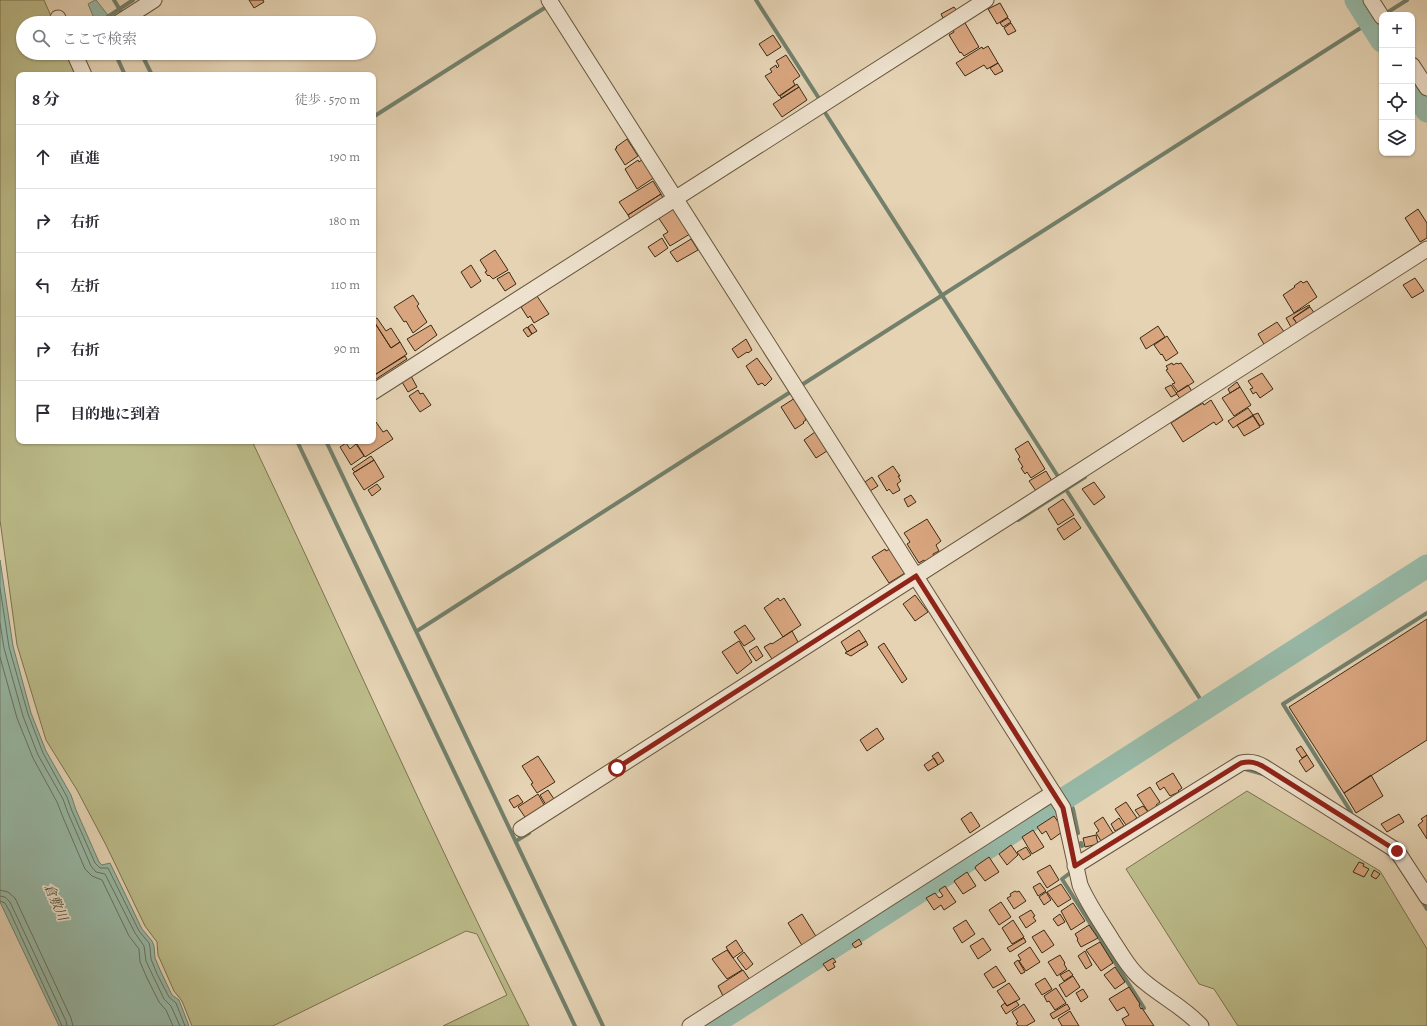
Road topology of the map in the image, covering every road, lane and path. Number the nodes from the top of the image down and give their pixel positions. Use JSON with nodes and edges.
{"nodes":[{"id":1,"x":154,"y":0,"type":"edge"},
{"id":2,"x":550,"y":0,"type":"edge"},
{"id":3,"x":986,"y":0,"type":"edge"},
{"id":4,"x":1371,"y":0,"type":"edge"},
{"id":5,"x":1379,"y":12,"type":"edge"},
{"id":6,"x":129,"y":16,"type":"edge"},
{"id":7,"x":77,"y":60,"type":"edge"},
{"id":8,"x":1415,"y":70,"type":"edge"},
{"id":9,"x":83,"y":72,"type":"edge"},
{"id":10,"x":1427,"y":88,"type":"edge"},
{"id":11,"x":676,"y":199,"type":"junction"},
{"id":12,"x":1427,"y":249,"type":"edge"},
{"id":13,"x":376,"y":390,"type":"edge"},
{"id":14,"x":919,"y":581,"type":"junction"},
{"id":15,"x":1057,"y":800,"type":"junction"},
{"id":16,"x":520,"y":829,"type":"dead end"},
{"id":17,"x":1075,"y":866,"type":"junction"},
{"id":18,"x":1427,"y":897,"type":"edge"},
{"id":19,"x":690,"y":1026,"type":"edge"},
{"id":20,"x":1201,"y":1026,"type":"edge"}],
"edges":[{"from":1,"to":6,"type":"street"},
{"from":2,"to":11,"type":"street"},
{"from":3,"to":11,"type":"street"},
{"from":4,"to":5,"type":"street"},
{"from":7,"to":9,"type":"street"},
{"from":8,"to":10,"type":"street"},
{"from":11,"to":13,"type":"street"},
{"from":11,"to":14,"type":"street"},
{"from":12,"to":14,"type":"street"},
{"from":14,"to":15,"type":"street"},
{"from":14,"to":16,"type":"street"},
{"from":15,"to":17,"type":"street"},
{"from":15,"to":19,"type":"street"},
{"from":17,"to":18,"type":"street"},
{"from":17,"to":20,"type":"street"}]}
